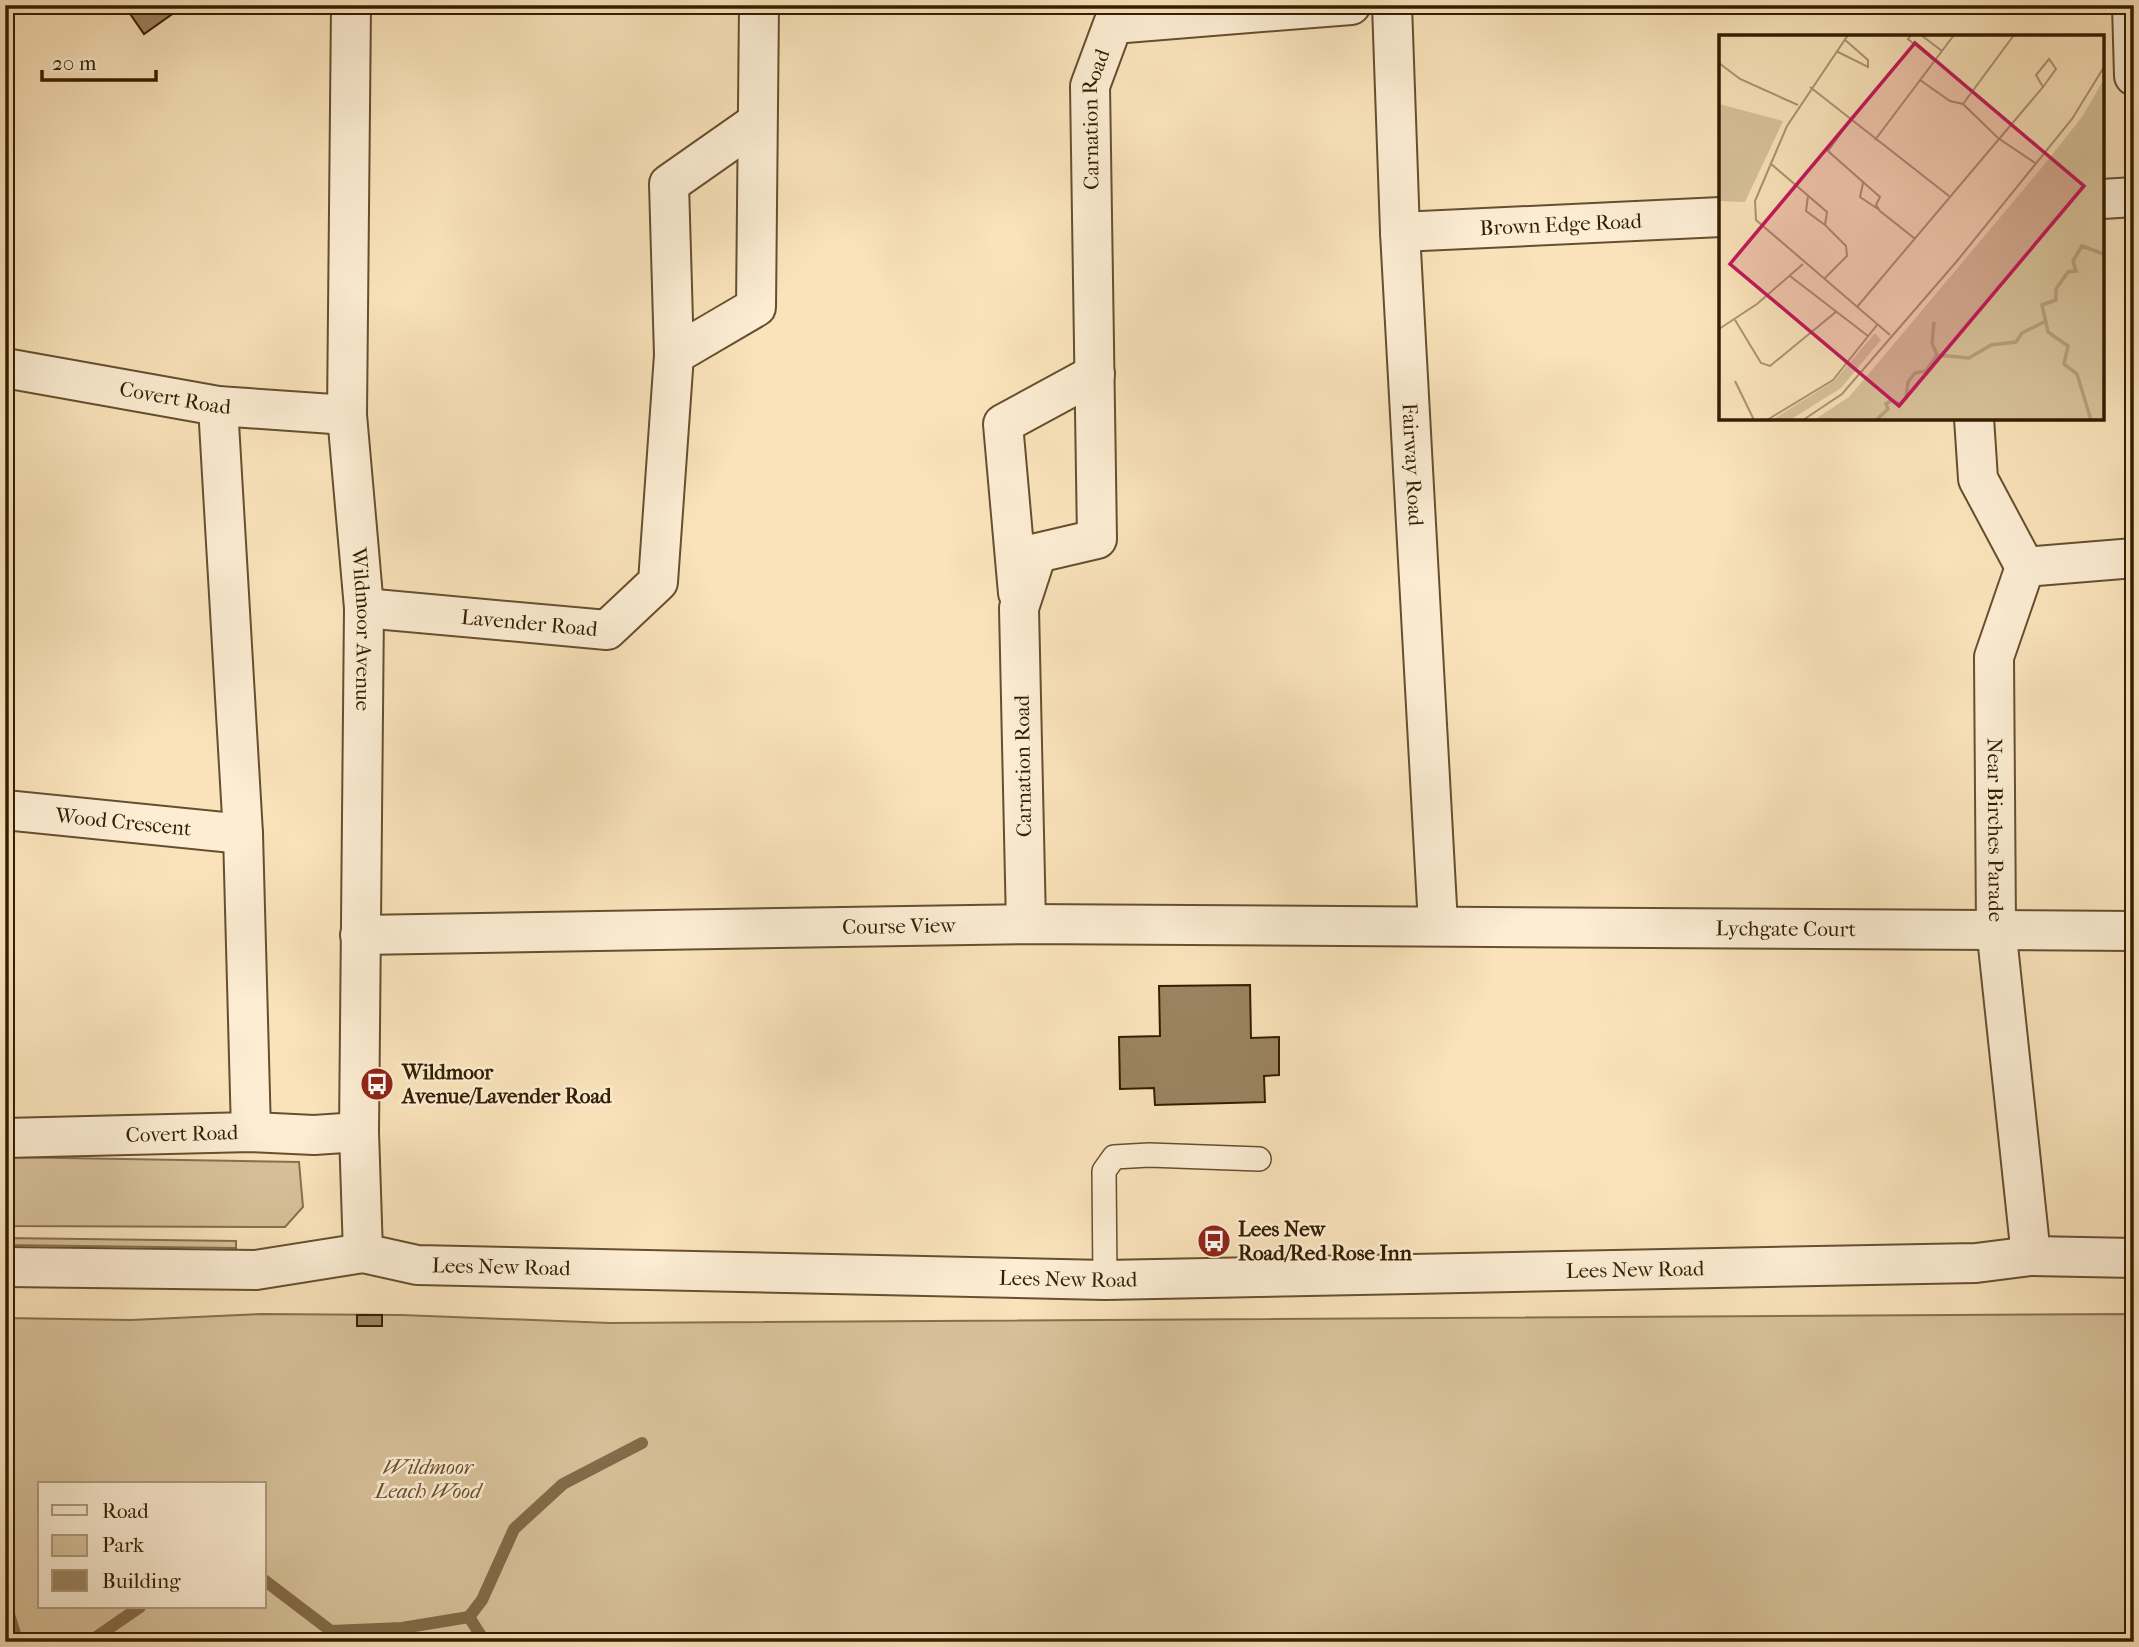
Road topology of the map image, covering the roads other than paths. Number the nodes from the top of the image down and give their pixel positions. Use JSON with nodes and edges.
{"nodes":[{"id":1,"x":351,"y":5,"type":"edge"},
{"id":2,"x":760,"y":5,"type":"edge"},
{"id":3,"x":1352,"y":5,"type":"edge"},
{"id":4,"x":1392,"y":5,"type":"edge"},
{"id":5,"x":2132,"y":5,"type":"edge"},
{"id":6,"x":2134,"y":76,"type":"edge"},
{"id":7,"x":756,"y":123,"type":"junction"},
{"id":8,"x":2134,"y":197,"type":"edge"},
{"id":9,"x":2104,"y":199,"type":"edge"},
{"id":10,"x":1719,"y":217,"type":"edge"},
{"id":11,"x":1401,"y":232,"type":"junction"},
{"id":12,"x":674,"y":355,"type":"junction"},
{"id":13,"x":5,"y":368,"type":"edge"},
{"id":14,"x":1096,"y":374,"type":"junction"},
{"id":15,"x":218,"y":406,"type":"junction"},
{"id":16,"x":347,"y":415,"type":"junction"},
{"id":17,"x":1974,"y":420,"type":"edge"},
{"id":18,"x":2134,"y":558,"type":"edge"},
{"id":19,"x":2025,"y":567,"type":"junction"},
{"id":20,"x":364,"y":608,"type":"junction"},
{"id":21,"x":1019,"y":608,"type":"junction"},
{"id":22,"x":5,"y":810,"type":"edge"},
{"id":23,"x":243,"y":834,"type":"junction"},
{"id":24,"x":1026,"y":924,"type":"junction"},
{"id":25,"x":1438,"y":925,"type":"junction"},
{"id":26,"x":1996,"y":927,"type":"junction"},
{"id":27,"x":2134,"y":930,"type":"edge"},
{"id":28,"x":360,"y":935,"type":"junction"},
{"id":29,"x":251,"y":1132,"type":"junction"},
{"id":30,"x":359,"y":1132,"type":"junction"},
{"id":31,"x":5,"y":1138,"type":"edge"},
{"id":32,"x":1259,"y":1159,"type":"dead end"},
{"id":33,"x":363,"y":1253,"type":"junction"},
{"id":34,"x":2031,"y":1256,"type":"junction"},
{"id":35,"x":2134,"y":1258,"type":"edge"},
{"id":36,"x":5,"y":1267,"type":"edge"},
{"id":37,"x":1105,"y":1280,"type":"junction"}],
"edges":[{"from":1,"to":16,"type":"street","name":"Wildmoor Avenue"},
{"from":2,"to":7,"type":"street"},
{"from":3,"to":14,"type":"street","name":"Carnation Road"},
{"from":4,"to":11,"type":"street","name":"Fairway Road"},
{"from":5,"to":6,"type":"street"},
{"from":7,"to":12,"type":"street","name":"Lavender Road"},
{"from":7,"to":12,"type":"street"},
{"from":8,"to":9,"type":"street"},
{"from":10,"to":11,"type":"street","name":"Brown Edge Road"},
{"from":11,"to":25,"type":"street","name":"Fairway Road"},
{"from":12,"to":20,"type":"street","name":"Lavender Road"},
{"from":13,"to":15,"type":"street","name":"Covert Road"},
{"from":14,"to":21,"type":"street","name":"Carnation Road"},
{"from":14,"to":21,"type":"street","name":"Carnation Road"},
{"from":15,"to":16,"type":"street","name":"Covert Road"},
{"from":15,"to":23,"type":"street"},
{"from":16,"to":20,"type":"street","name":"Wildmoor Avenue"},
{"from":17,"to":19,"type":"street"},
{"from":18,"to":19,"type":"street"},
{"from":19,"to":26,"type":"street","name":"Near Birches Parade"},
{"from":20,"to":28,"type":"street","name":"Wildmoor Avenue"},
{"from":21,"to":24,"type":"street","name":"Carnation Road"},
{"from":22,"to":23,"type":"street","name":"Wood Crescent"},
{"from":23,"to":29,"type":"street"},
{"from":24,"to":25,"type":"street","name":"Course View"},
{"from":24,"to":28,"type":"street","name":"Course View"},
{"from":25,"to":26,"type":"street","name":"Lychgate Court"},
{"from":26,"to":27,"type":"street","name":"Lychgate Court"},
{"from":26,"to":34,"type":"street","name":"Near Birches Parade"},
{"from":28,"to":30,"type":"street","name":"Wildmoor Avenue"},
{"from":29,"to":30,"type":"street","name":"Covert Road"},
{"from":29,"to":31,"type":"street","name":"Covert Road"},
{"from":30,"to":33,"type":"street","name":"Wildmoor Avenue"},
{"from":32,"to":37,"type":"lane"},
{"from":33,"to":36,"type":"street","name":"Lees New Road"},
{"from":33,"to":37,"type":"street","name":"Lees New Road"},
{"from":34,"to":35,"type":"street","name":"Lees New Road"},
{"from":34,"to":37,"type":"street","name":"Lees New Road"}]}
